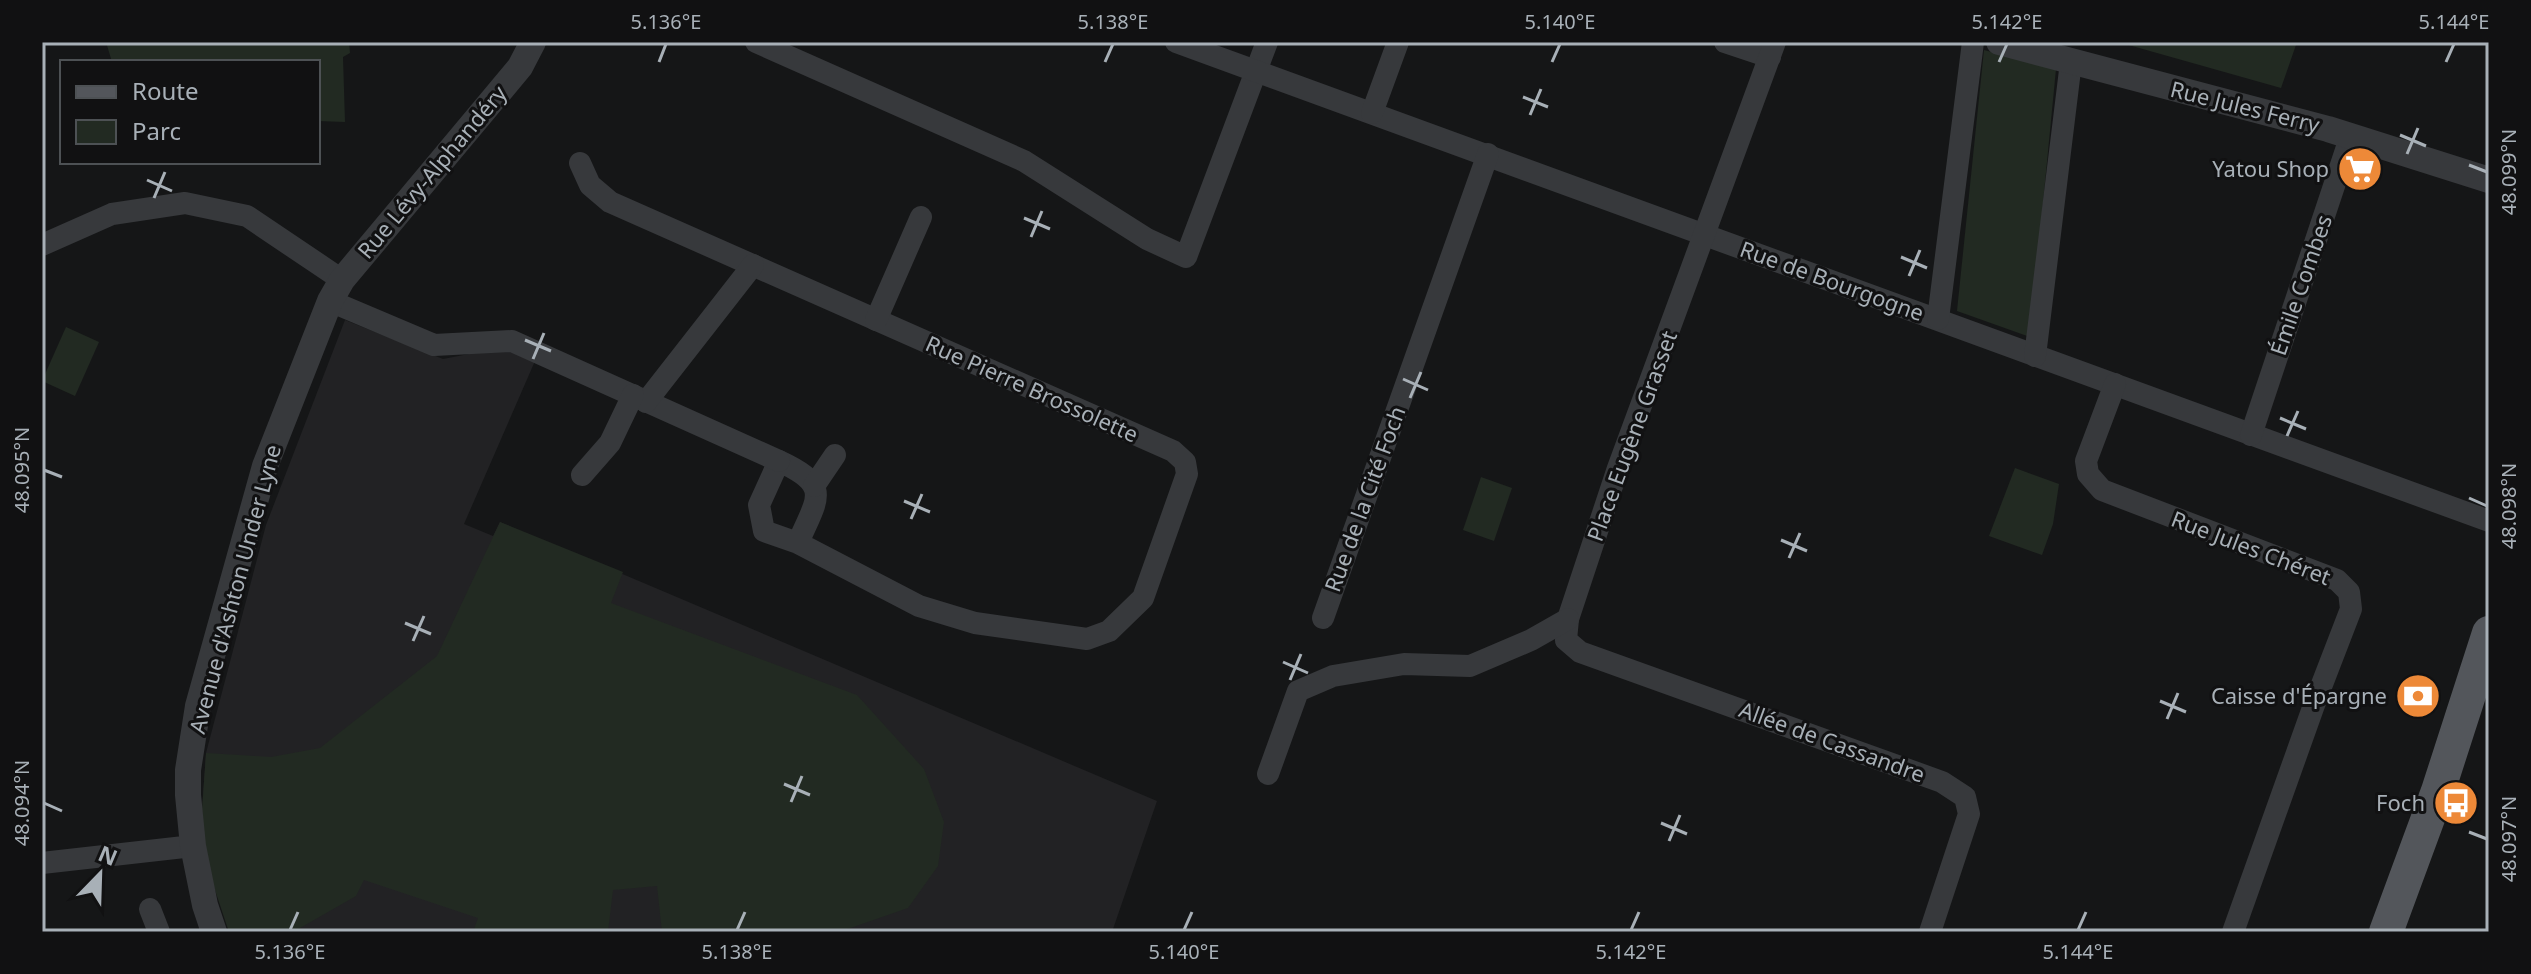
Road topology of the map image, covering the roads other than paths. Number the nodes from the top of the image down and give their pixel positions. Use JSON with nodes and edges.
{"nodes":[{"id":1,"x":533,"y":42,"type":"edge"},
{"id":2,"x":756,"y":42,"type":"edge"},
{"id":3,"x":1176,"y":42,"type":"edge"},
{"id":4,"x":1267,"y":42,"type":"edge"},
{"id":5,"x":1398,"y":42,"type":"edge"},
{"id":6,"x":1725,"y":42,"type":"edge"},
{"id":7,"x":1973,"y":42,"type":"edge"},
{"id":8,"x":1999,"y":42,"type":"edge"},
{"id":9,"x":780,"y":47,"type":"edge"},
{"id":10,"x":1773,"y":50,"type":"edge"},
{"id":11,"x":2071,"y":62,"type":"junction"},
{"id":12,"x":1256,"y":70,"type":"junction"},
{"id":13,"x":1372,"y":113,"type":"junction"},
{"id":14,"x":2351,"y":135,"type":"junction"},
{"id":15,"x":1488,"y":154,"type":"junction"},
{"id":16,"x":580,"y":163,"type":"dead end"},
{"id":17,"x":2489,"y":180,"type":"edge"},
{"id":18,"x":921,"y":217,"type":"dead end"},
{"id":19,"x":1706,"y":235,"type":"junction"},
{"id":20,"x":42,"y":245,"type":"edge"},
{"id":21,"x":753,"y":265,"type":"junction"},
{"id":22,"x":336,"y":290,"type":"junction"},
{"id":23,"x":1938,"y":319,"type":"junction"},
{"id":24,"x":876,"y":320,"type":"junction"},
{"id":25,"x":2035,"y":356,"type":"junction"},
{"id":26,"x":2115,"y":384,"type":"junction"},
{"id":27,"x":639,"y":398,"type":"junction"},
{"id":28,"x":2251,"y":435,"type":"junction"},
{"id":29,"x":835,"y":455,"type":"dead end"},
{"id":30,"x":779,"y":461,"type":"junction"},
{"id":31,"x":582,"y":475,"type":"dead end"},
{"id":32,"x":814,"y":486,"type":"junction"},
{"id":33,"x":2489,"y":521,"type":"edge"},
{"id":34,"x":798,"y":543,"type":"junction"},
{"id":35,"x":1323,"y":618,"type":"dead end"},
{"id":36,"x":1567,"y":629,"type":"junction"},
{"id":37,"x":2489,"y":633,"type":"edge"},
{"id":38,"x":1268,"y":774,"type":"dead end"},
{"id":39,"x":193,"y":846,"type":"junction"},
{"id":40,"x":42,"y":863,"type":"edge"},
{"id":41,"x":150,"y":909,"type":"dead end"},
{"id":42,"x":159,"y":932,"type":"edge"},
{"id":43,"x":214,"y":932,"type":"edge"},
{"id":44,"x":1930,"y":932,"type":"edge"},
{"id":45,"x":2233,"y":932,"type":"edge"},
{"id":46,"x":2386,"y":932,"type":"edge"}],
"edges":[{"from":1,"to":22,"type":"street","name":"Rue Lévy-Alphandéry"},
{"from":2,"to":9,"type":"street"},
{"from":3,"to":12,"type":"street","name":"Rue de Bourgogne"},
{"from":4,"to":12,"type":"street"},
{"from":5,"to":13,"type":"street"},
{"from":6,"to":10,"type":"street"},
{"from":7,"to":23,"type":"street"},
{"from":8,"to":11,"type":"street","name":"Rue Jules Ferry"},
{"from":9,"to":12,"type":"street"},
{"from":10,"to":19,"type":"street"},
{"from":11,"to":14,"type":"street","name":"Rue Jules Ferry"},
{"from":11,"to":25,"type":"street"},
{"from":12,"to":13,"type":"street","name":"Rue de Bourgogne"},
{"from":13,"to":15,"type":"street","name":"Rue de Bourgogne"},
{"from":14,"to":17,"type":"street","name":"Rue Jules Ferry"},
{"from":14,"to":28,"type":"street","name":"Émile Combes"},
{"from":15,"to":19,"type":"street","name":"Rue de Bourgogne"},
{"from":15,"to":35,"type":"street","name":"Rue de la Cité Foch"},
{"from":16,"to":21,"type":"street","name":"Rue Pierre Brossolette"},
{"from":18,"to":24,"type":"street"},
{"from":19,"to":23,"type":"street","name":"Rue de Bourgogne"},
{"from":19,"to":36,"type":"street","name":"Place Eugène Grasset"},
{"from":20,"to":22,"type":"street"},
{"from":21,"to":24,"type":"street","name":"Rue Pierre Brossolette"},
{"from":21,"to":27,"type":"street"},
{"from":22,"to":27,"type":"street"},
{"from":22,"to":39,"type":"street","name":"Avenue d'Ashton Under Lyne"},
{"from":23,"to":25,"type":"street","name":"Rue de Bourgogne"},
{"from":24,"to":34,"type":"street","name":"Rue Pierre Brossolette"},
{"from":25,"to":26,"type":"street","name":"Rue de Bourgogne"},
{"from":26,"to":28,"type":"street","name":"Rue de Bourgogne"},
{"from":26,"to":45,"type":"street","name":"Rue Jules Chéret"},
{"from":27,"to":30,"type":"street"},
{"from":27,"to":31,"type":"street"},
{"from":28,"to":33,"type":"street","name":"Rue de Bourgogne"},
{"from":29,"to":32,"type":"street"},
{"from":30,"to":32,"type":"street"},
{"from":30,"to":34,"type":"street"},
{"from":32,"to":34,"type":"street"},
{"from":36,"to":38,"type":"street"},
{"from":36,"to":44,"type":"street","name":"Allée de Cassandre"},
{"from":37,"to":46,"type":"main road"},
{"from":39,"to":40,"type":"street"},
{"from":39,"to":43,"type":"street","name":"Avenue d'Ashton Under Lyne"},
{"from":41,"to":42,"type":"street"}]}
